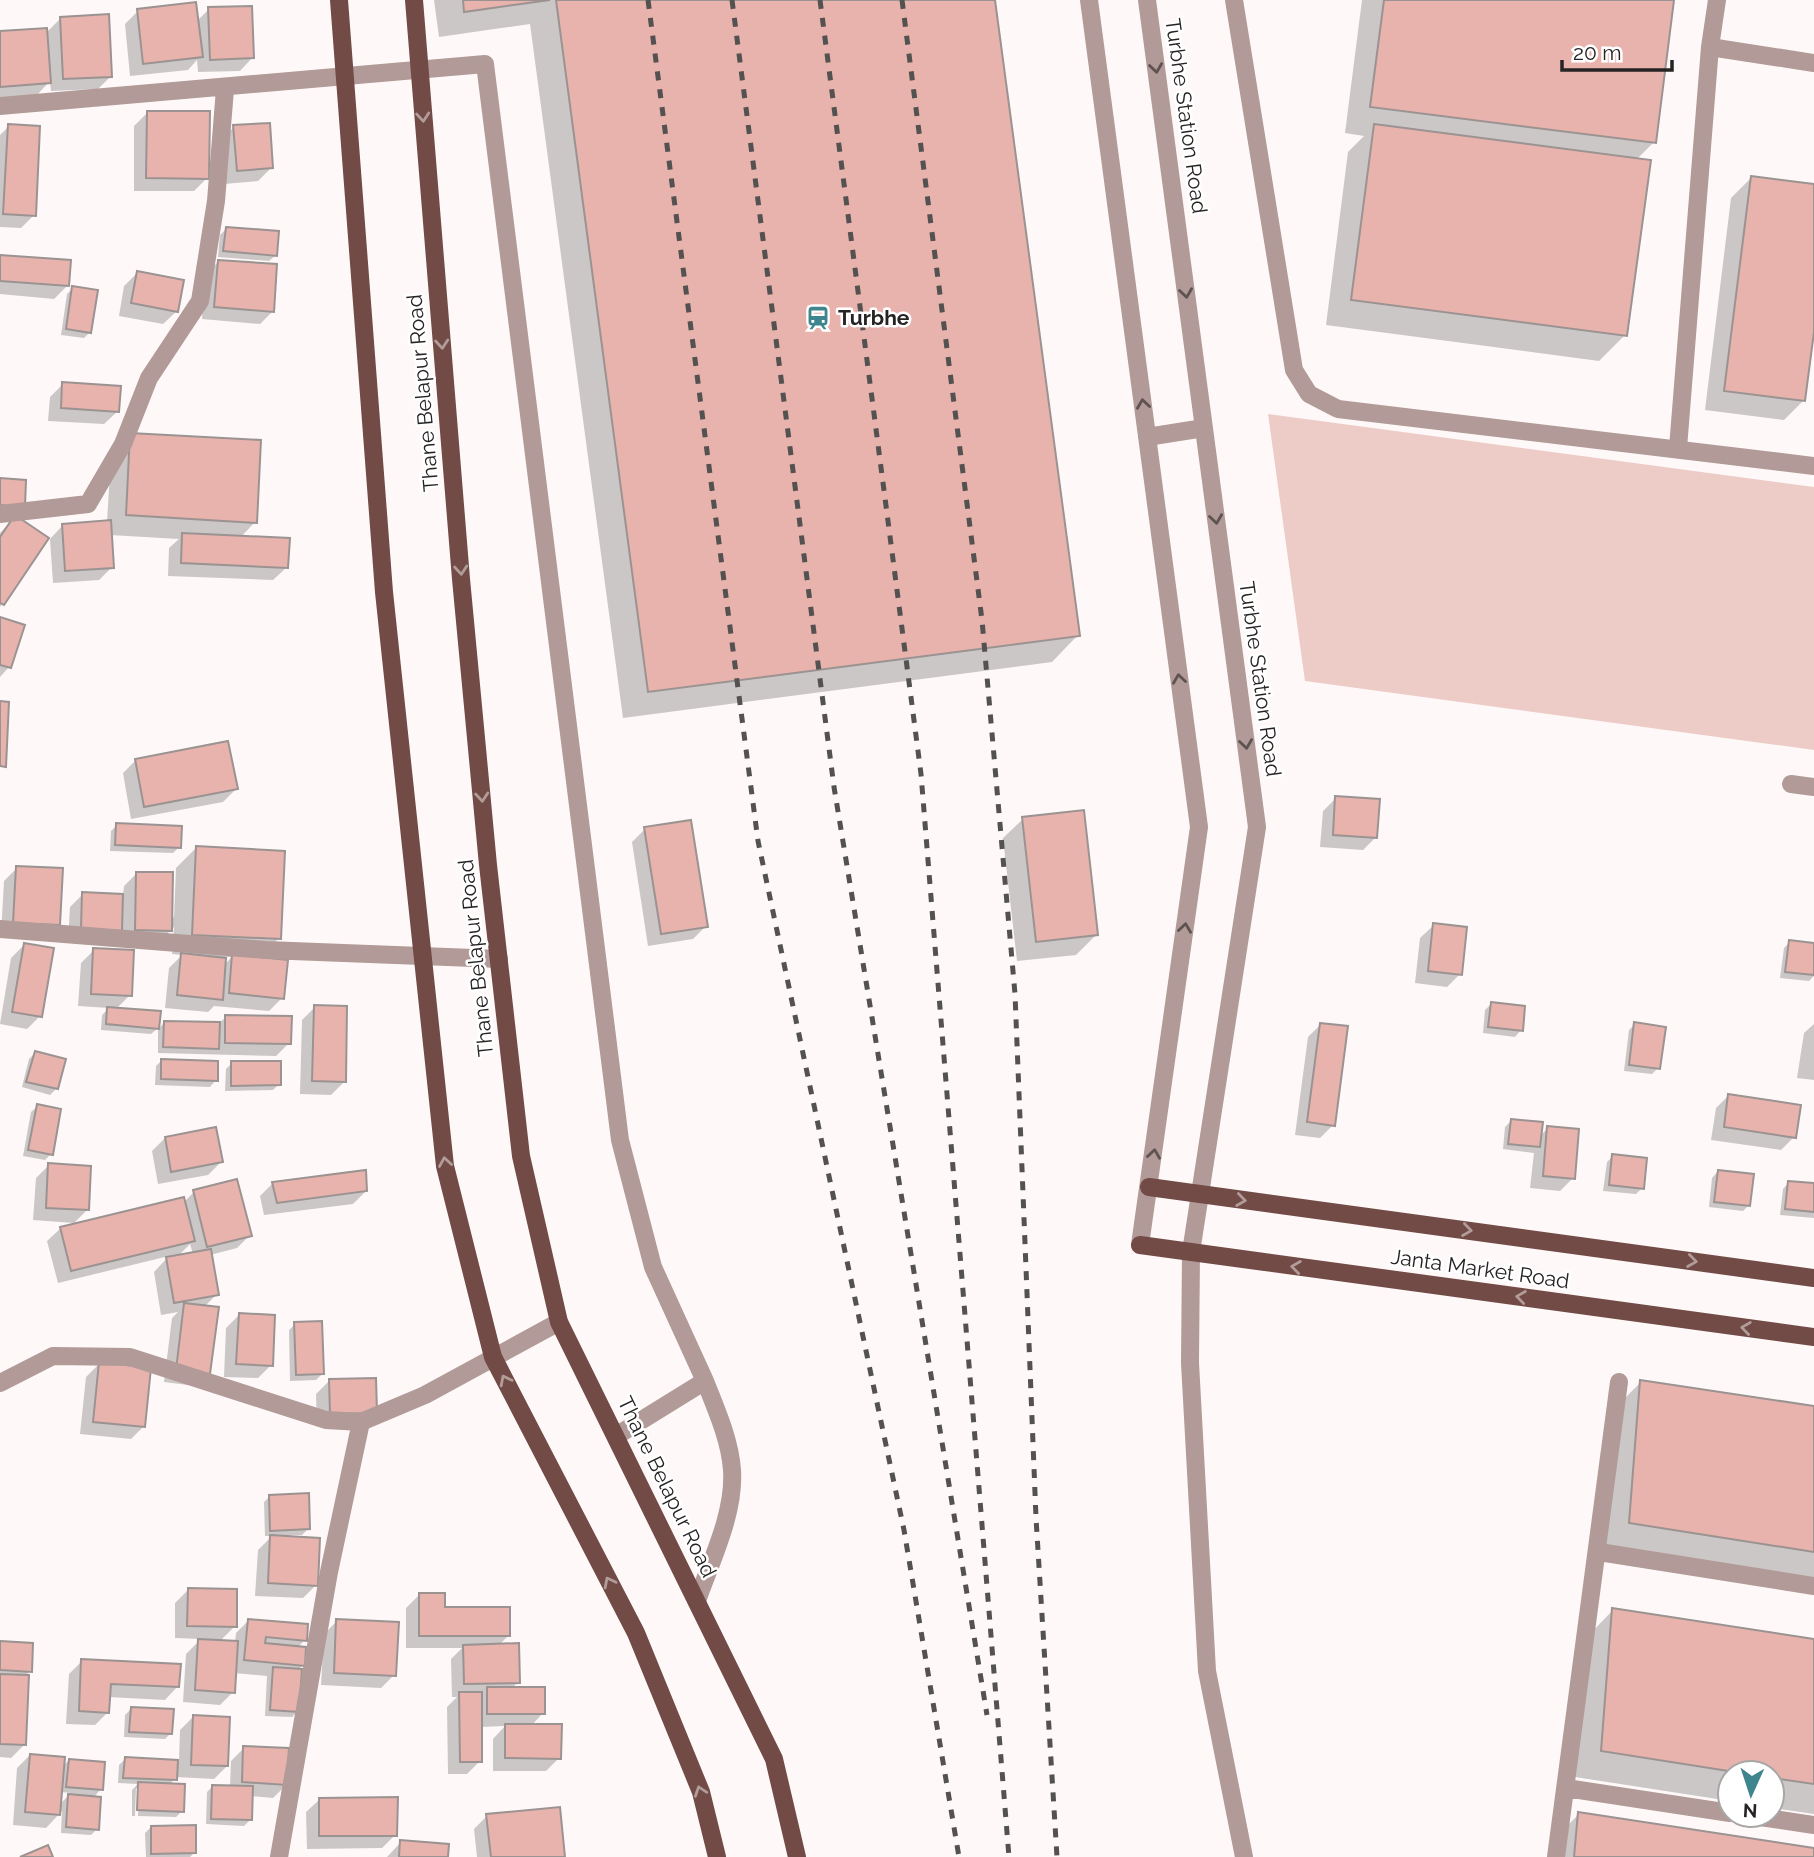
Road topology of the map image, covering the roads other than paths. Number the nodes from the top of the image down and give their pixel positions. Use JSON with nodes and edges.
{"nodes":[{"id":1,"x":339,"y":0,"type":"edge"},
{"id":2,"x":414,"y":0,"type":"edge"},
{"id":3,"x":1089,"y":0,"type":"edge"},
{"id":4,"x":1147,"y":0,"type":"edge"},
{"id":5,"x":1234,"y":0,"type":"edge"},
{"id":6,"x":1717,"y":0,"type":"edge"},
{"id":7,"x":1710,"y":47,"type":"junction"},
{"id":8,"x":1814,"y":63,"type":"edge"},
{"id":9,"x":419,"y":71,"type":"junction"},
{"id":10,"x":344,"y":77,"type":"junction"},
{"id":11,"x":225,"y":89,"type":"junction"},
{"id":12,"x":0,"y":106,"type":"edge"},
{"id":13,"x":1204,"y":428,"type":"junction"},
{"id":14,"x":1147,"y":437,"type":"junction"},
{"id":15,"x":1678,"y":449,"type":"junction"},
{"id":16,"x":1814,"y":466,"type":"edge"},
{"id":17,"x":0,"y":514,"type":"edge"},
{"id":18,"x":1791,"y":784,"type":"dead end"},
{"id":19,"x":1814,"y":787,"type":"edge"},
{"id":20,"x":0,"y":929,"type":"edge"},
{"id":21,"x":422,"y":958,"type":"junction"},
{"id":22,"x":499,"y":959,"type":"junction"},
{"id":23,"x":1149,"y":1187,"type":"junction"},
{"id":24,"x":1200,"y":1194,"type":"junction"},
{"id":25,"x":1140,"y":1245,"type":"joint"},
{"id":26,"x":1191,"y":1252,"type":"junction"},
{"id":27,"x":1814,"y":1278,"type":"edge"},
{"id":28,"x":559,"y":1322,"type":"junction"},
{"id":29,"x":1814,"y":1337,"type":"edge"},
{"id":30,"x":493,"y":1357,"type":"junction"},
{"id":31,"x":705,"y":1381,"type":"junction"},
{"id":32,"x":1619,"y":1382,"type":"dead end"},
{"id":33,"x":0,"y":1383,"type":"edge"},
{"id":34,"x":361,"y":1422,"type":"junction"},
{"id":35,"x":616,"y":1436,"type":"junction"},
{"id":36,"x":1599,"y":1552,"type":"junction"},
{"id":37,"x":1814,"y":1586,"type":"edge"},
{"id":38,"x":698,"y":1601,"type":"junction"},
{"id":39,"x":1566,"y":1788,"type":"junction"},
{"id":40,"x":1716,"y":1811,"type":"edge"},
{"id":41,"x":1786,"y":1821,"type":"edge"},
{"id":42,"x":1814,"y":1825,"type":"edge"},
{"id":43,"x":279,"y":1857,"type":"edge"},
{"id":44,"x":717,"y":1857,"type":"edge"},
{"id":45,"x":797,"y":1857,"type":"edge"},
{"id":46,"x":1244,"y":1857,"type":"edge"},
{"id":47,"x":1556,"y":1857,"type":"edge"}],
"edges":[{"from":1,"to":10,"type":"main road"},
{"from":2,"to":9,"type":"main road","name":"Thane Belapur Road"},
{"from":14,"to":3,"type":"street","one_way":true},
{"from":4,"to":13,"type":"street","name":"Turbhe Station Road","one_way":true},
{"from":5,"to":15,"type":"street"},
{"from":6,"to":7,"type":"street"},
{"from":7,"to":8,"type":"street"},
{"from":7,"to":15,"type":"street"},
{"from":9,"to":10,"type":"street"},
{"from":9,"to":22,"type":"main road","name":"Thane Belapur Road","one_way":true},
{"from":9,"to":31,"type":"street"},
{"from":10,"to":11,"type":"street"},
{"from":10,"to":21,"type":"main road"},
{"from":11,"to":12,"type":"street"},
{"from":11,"to":17,"type":"street"},
{"from":13,"to":14,"type":"street"},
{"from":13,"to":24,"type":"street","name":"Turbhe Station Road","one_way":true},
{"from":23,"to":14,"type":"street","one_way":true},
{"from":15,"to":16,"type":"street"},
{"from":18,"to":19,"type":"street"},
{"from":20,"to":21,"type":"street"},
{"from":21,"to":22,"type":"street"},
{"from":30,"to":21,"type":"main road","one_way":true},
{"from":22,"to":28,"type":"main road","name":"Thane Belapur Road"},
{"from":23,"to":24,"type":"main road","name":"Janta Market Road"},
{"from":23,"to":25,"type":"street"},
{"from":24,"to":26,"type":"street","name":"Turbhe Station Road"},
{"from":24,"to":27,"type":"main road","name":"Janta Market Road","one_way":true},
{"from":25,"to":26,"type":"main road","name":"Janta Market Road"},
{"from":29,"to":26,"type":"main road","name":"Janta Market Road","one_way":true},
{"from":26,"to":46,"type":"street","name":"Turbhe Station Road"},
{"from":28,"to":30,"type":"street"},
{"from":28,"to":35,"type":"main road","name":"Thane Belapur Road"},
{"from":30,"to":34,"type":"street"},
{"from":44,"to":30,"type":"main road","one_way":true},
{"from":31,"to":35,"type":"street"},
{"from":31,"to":38,"type":"street"},
{"from":32,"to":36,"type":"street"},
{"from":33,"to":34,"type":"street"},
{"from":34,"to":43,"type":"street"},
{"from":35,"to":38,"type":"main road","name":"Thane Belapur Road"},
{"from":36,"to":37,"type":"street"},
{"from":36,"to":39,"type":"street"},
{"from":38,"to":45,"type":"main road","name":"Thane Belapur Road"},
{"from":39,"to":40,"type":"street"},
{"from":39,"to":47,"type":"street"},
{"from":41,"to":42,"type":"street"}]}
